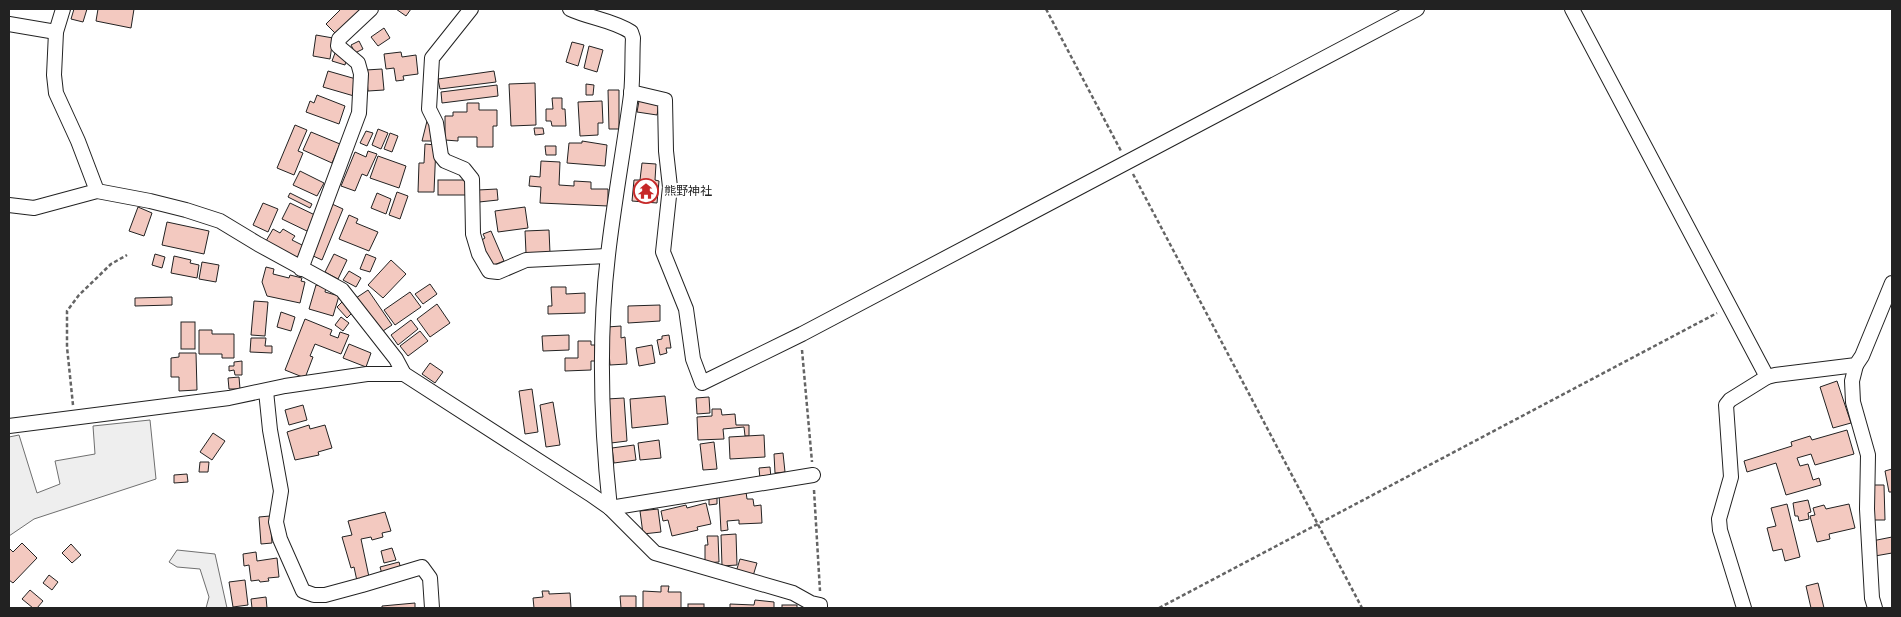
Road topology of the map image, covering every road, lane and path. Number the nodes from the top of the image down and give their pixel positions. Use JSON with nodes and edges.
{"nodes":[{"id":1,"x":63,"y":9,"type":"edge"},
{"id":2,"x":371,"y":9,"type":"edge"},
{"id":3,"x":471,"y":9,"type":"edge"},
{"id":4,"x":570,"y":9,"type":"edge"},
{"id":5,"x":1046,"y":9,"type":"edge"},
{"id":6,"x":1417,"y":9,"type":"edge"},
{"id":7,"x":1572,"y":9,"type":"edge"},
{"id":8,"x":9,"y":24,"type":"edge"},
{"id":9,"x":56,"y":32,"type":"junction"},
{"id":10,"x":632,"y":92,"type":"junction"},
{"id":11,"x":1126,"y":162,"type":"junction"},
{"id":12,"x":97,"y":191,"type":"junction"},
{"id":13,"x":9,"y":205,"type":"edge"},
{"id":14,"x":127,"y":255,"type":"dead end"},
{"id":15,"x":608,"y":256,"type":"junction"},
{"id":16,"x":301,"y":269,"type":"junction"},
{"id":17,"x":1892,"y":283,"type":"edge"},
{"id":18,"x":1729,"y":307,"type":"junction"},
{"id":19,"x":1856,"y":365,"type":"junction"},
{"id":20,"x":404,"y":374,"type":"junction"},
{"id":21,"x":1767,"y":377,"type":"junction"},
{"id":22,"x":266,"y":391,"type":"junction"},
{"id":23,"x":75,"y":417,"type":"junction"},
{"id":24,"x":9,"y":426,"type":"edge"},
{"id":25,"x":813,"y":475,"type":"dead end"},
{"id":26,"x":610,"y":508,"type":"junction"},
{"id":27,"x":1318,"y":524,"type":"junction"},
{"id":28,"x":814,"y":606,"type":"edge"},
{"id":29,"x":432,"y":608,"type":"edge"},
{"id":30,"x":1159,"y":608,"type":"edge"},
{"id":31,"x":1362,"y":608,"type":"edge"},
{"id":32,"x":1744,"y":608,"type":"edge"},
{"id":33,"x":1875,"y":608,"type":"edge"}],
"edges":[{"from":1,"to":9,"type":"street"},
{"from":2,"to":16,"type":"street"},
{"from":3,"to":15,"type":"street"},
{"from":4,"to":10,"type":"street"},
{"from":5,"to":11,"type":"path"},
{"from":6,"to":11,"type":"street"},
{"from":7,"to":18,"type":"street"},
{"from":8,"to":9,"type":"street"},
{"from":9,"to":12,"type":"street"},
{"from":10,"to":11,"type":"street"},
{"from":10,"to":15,"type":"street"},
{"from":11,"to":27,"type":"path"},
{"from":12,"to":13,"type":"street"},
{"from":12,"to":16,"type":"street"},
{"from":14,"to":23,"type":"path"},
{"from":15,"to":26,"type":"street"},
{"from":16,"to":20,"type":"street"},
{"from":17,"to":19,"type":"street"},
{"from":18,"to":21,"type":"street"},
{"from":18,"to":27,"type":"path"},
{"from":19,"to":21,"type":"street"},
{"from":19,"to":33,"type":"street"},
{"from":20,"to":22,"type":"street"},
{"from":20,"to":26,"type":"street"},
{"from":21,"to":32,"type":"street"},
{"from":22,"to":23,"type":"street"},
{"from":22,"to":29,"type":"street"},
{"from":23,"to":24,"type":"street"},
{"from":25,"to":26,"type":"street"},
{"from":26,"to":28,"type":"street"},
{"from":27,"to":30,"type":"path"},
{"from":27,"to":31,"type":"path"}]}
